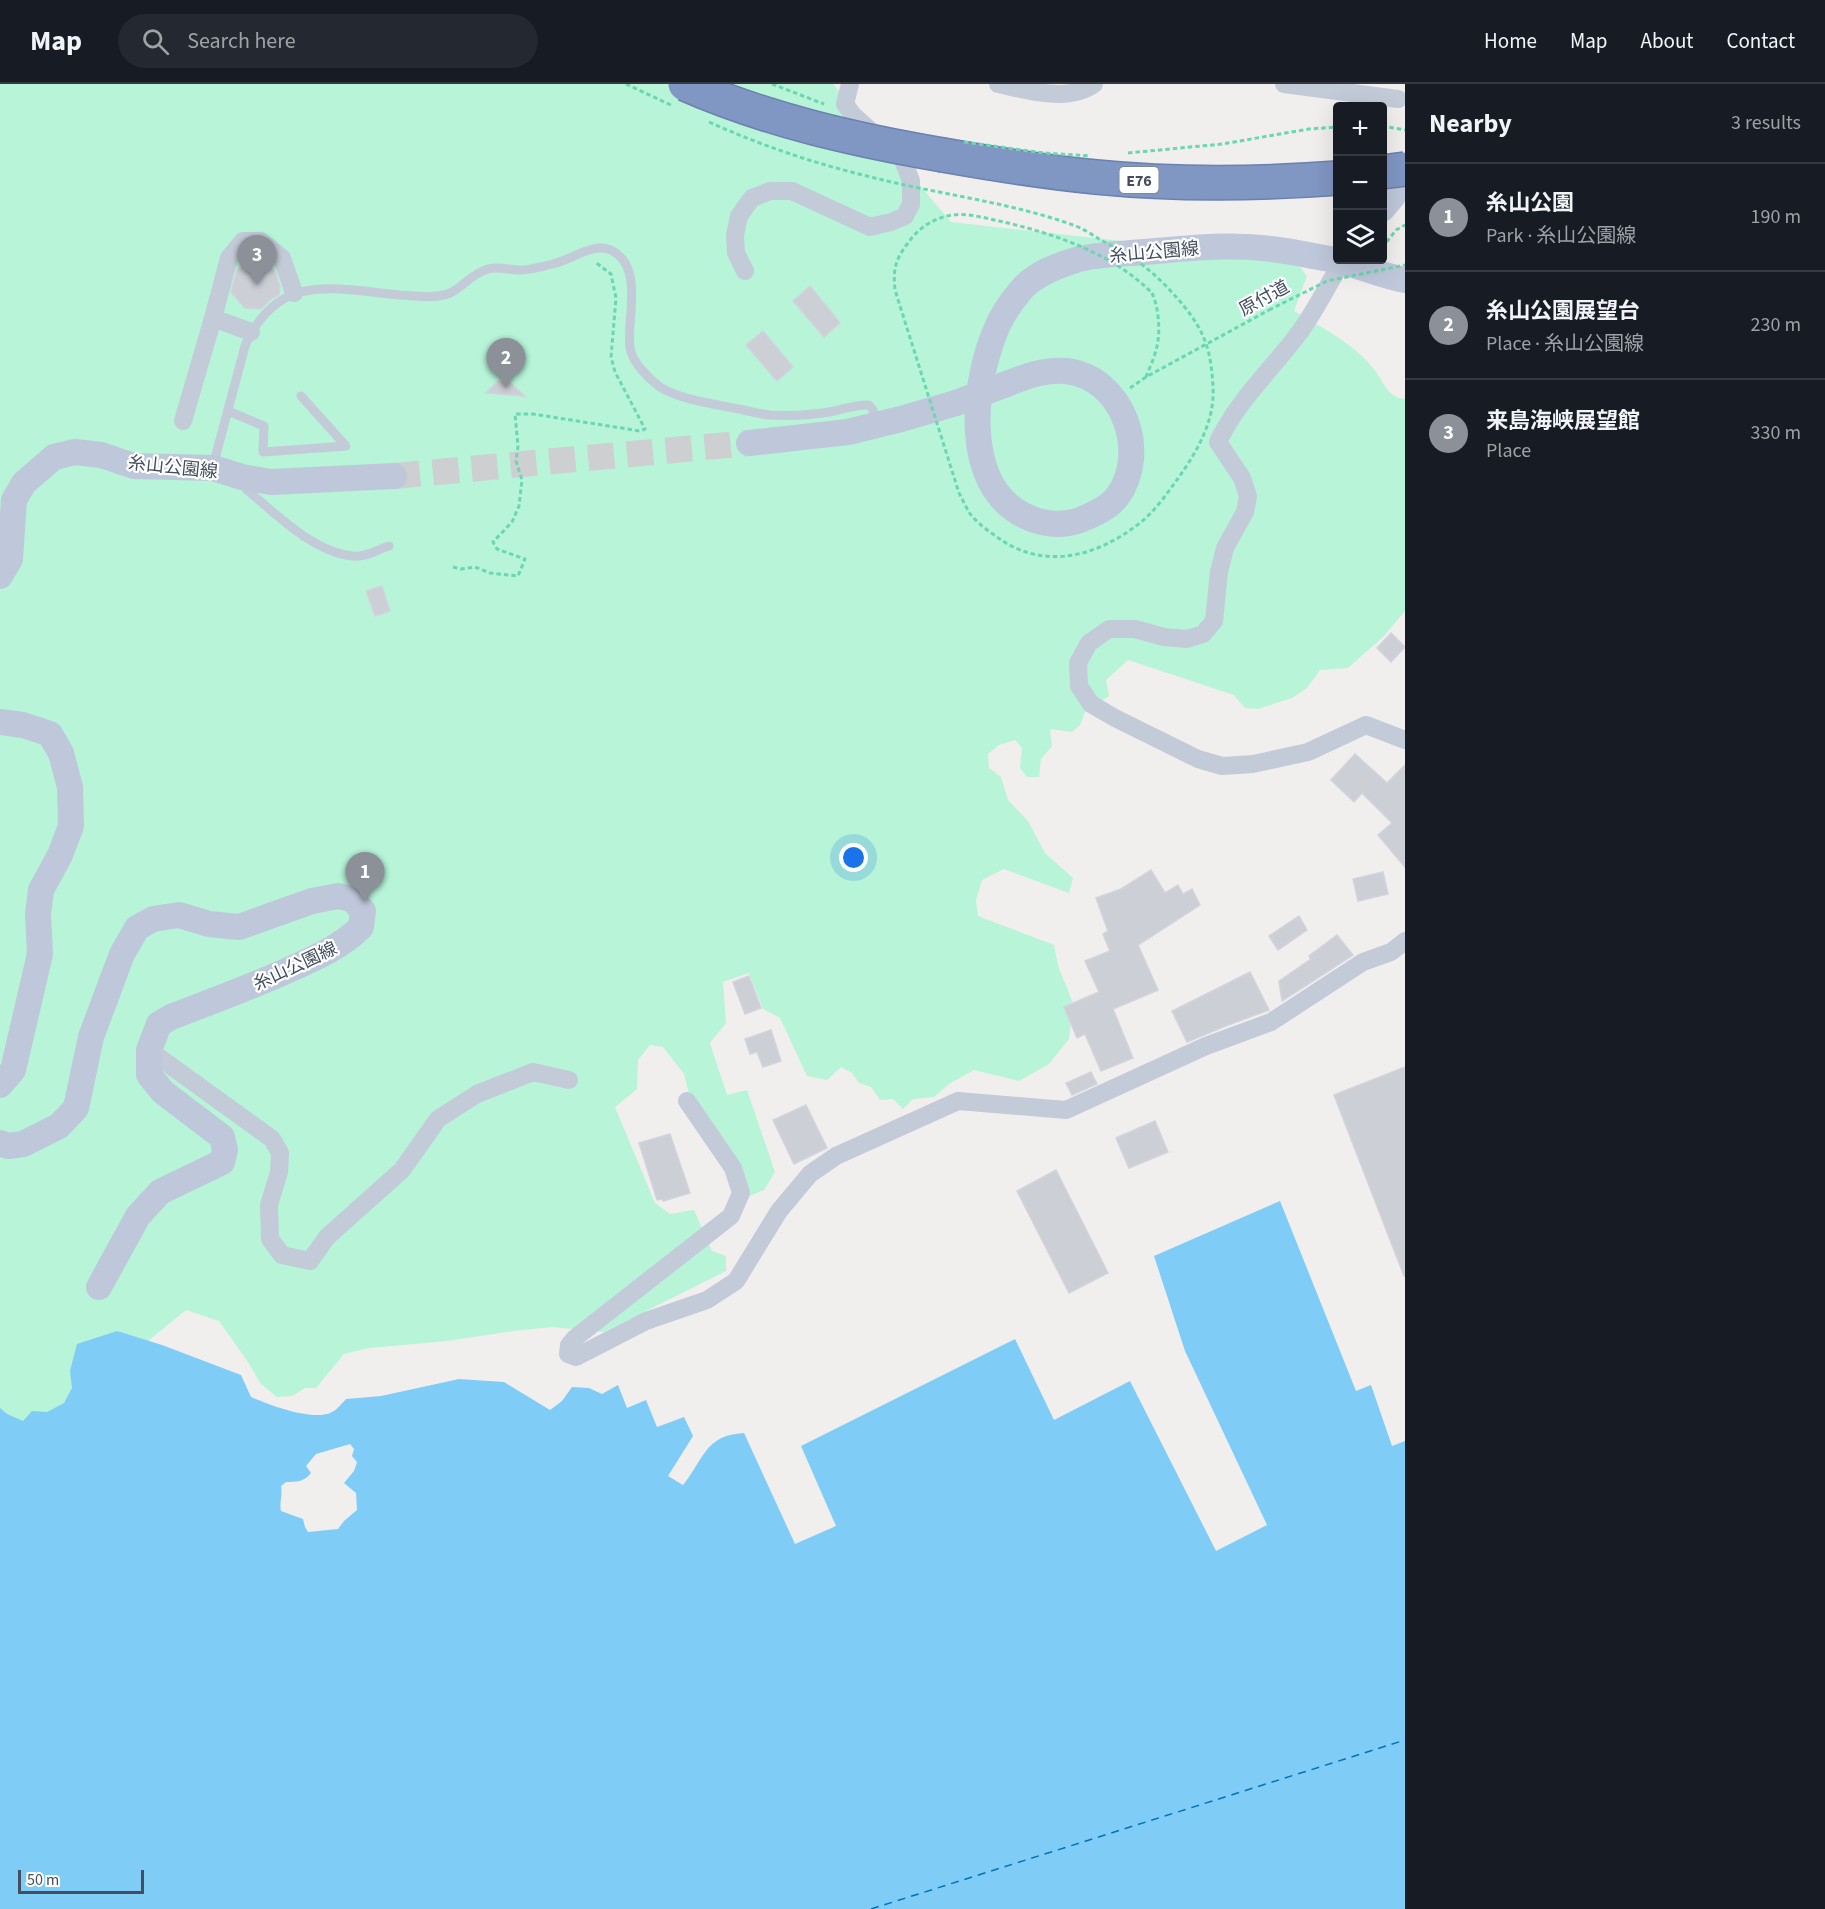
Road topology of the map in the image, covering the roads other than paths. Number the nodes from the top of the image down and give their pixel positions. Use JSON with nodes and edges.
{"nodes":[{"id":1,"x":685,"y":84,"type":"edge"},
{"id":2,"x":730,"y":84,"type":"edge"},
{"id":3,"x":850,"y":84,"type":"edge"},
{"id":4,"x":998,"y":84,"type":"edge"},
{"id":5,"x":1094,"y":84,"type":"edge"},
{"id":6,"x":1284,"y":84,"type":"edge"},
{"id":7,"x":1398,"y":99,"type":"dead end"},
{"id":8,"x":943,"y":155,"type":"junction"},
{"id":9,"x":1405,"y":169,"type":"edge"},
{"id":10,"x":1387,"y":171,"type":"edge"},
{"id":11,"x":1333,"y":178,"type":"edge"},
{"id":12,"x":1387,"y":204,"type":"edge"},
{"id":13,"x":1333,"y":259,"type":"edge"},
{"id":14,"x":1341,"y":264,"type":"edge"},
{"id":15,"x":1354,"y":264,"type":"edge"},
{"id":16,"x":745,"y":271,"type":"dead end"},
{"id":17,"x":1405,"y":280,"type":"edge"},
{"id":18,"x":294,"y":293,"type":"junction"},
{"id":19,"x":213,"y":318,"type":"junction"},
{"id":20,"x":251,"y":332,"type":"junction"},
{"id":21,"x":980,"y":393,"type":"edge"},
{"id":22,"x":980,"y":393,"type":"edge"},
{"id":23,"x":980,"y":393,"type":"edge"},
{"id":24,"x":980,"y":393,"type":"edge"},
{"id":25,"x":301,"y":396,"type":"dead end"},
{"id":26,"x":228,"y":411,"type":"junction"},
{"id":27,"x":183,"y":421,"type":"dead end"},
{"id":28,"x":877,"y":425,"type":"junction"},
{"id":29,"x":750,"y":443,"type":"tunnel mouth"},
{"id":30,"x":213,"y":468,"type":"junction"},
{"id":31,"x":394,"y":476,"type":"tunnel mouth"},
{"id":32,"x":242,"y":477,"type":"junction"},
{"id":33,"x":389,"y":546,"type":"dead end"},
{"id":34,"x":0,"y":576,"type":"edge"},
{"id":35,"x":0,"y":722,"type":"edge"},
{"id":36,"x":1405,"y":740,"type":"edge"},
{"id":37,"x":1405,"y":941,"type":"edge"},
{"id":38,"x":150,"y":1050,"type":"junction"},
{"id":39,"x":569,"y":1080,"type":"dead end"},
{"id":40,"x":0,"y":1085,"type":"edge"},
{"id":41,"x":687,"y":1101,"type":"dead end"},
{"id":42,"x":0,"y":1143,"type":"edge"},
{"id":43,"x":99,"y":1287,"type":"dead end"}],
"edges":[{"from":1,"to":8,"type":"highway","number":"E76","bridge":true},
{"from":2,"to":8,"type":"highway","number":"E76","bridge":true},
{"from":3,"to":16,"type":"street"},
{"from":4,"to":5,"type":"street"},
{"from":6,"to":7,"type":"street"},
{"from":8,"to":11,"type":"highway","number":"E76"},
{"from":9,"to":10,"type":"highway","bridge":true},
{"from":9,"to":12,"type":"main road"},
{"from":13,"to":21,"type":"main road","name":"糸山公園線","bridge":true},
{"from":14,"to":36,"type":"street"},
{"from":15,"to":17,"type":"main road","name":"糸山公園線"},
{"from":18,"to":19,"type":"street"},
{"from":18,"to":20,"type":"lane"},
{"from":18,"to":28,"type":"lane"},
{"from":19,"to":20,"type":"street"},
{"from":19,"to":27,"type":"street"},
{"from":20,"to":26,"type":"lane"},
{"from":22,"to":23,"type":"main road","name":"糸山公園線","bridge":true},
{"from":24,"to":28,"type":"main road","name":"糸山公園線","bridge":true},
{"from":25,"to":26,"type":"lane"},
{"from":26,"to":30,"type":"lane"},
{"from":28,"to":29,"type":"main road","name":"糸山公園線"},
{"from":30,"to":32,"type":"main road","name":"糸山公園線"},
{"from":30,"to":34,"type":"main road","name":"糸山公園線"},
{"from":31,"to":32,"type":"main road","name":"糸山公園線"},
{"from":32,"to":33,"type":"lane"},
{"from":35,"to":40,"type":"main road"},
{"from":37,"to":41,"type":"street"},
{"from":38,"to":39,"type":"street"},
{"from":38,"to":42,"type":"main road","name":"糸山公園線"},
{"from":38,"to":43,"type":"main road","name":"糸山公園線"}]}
